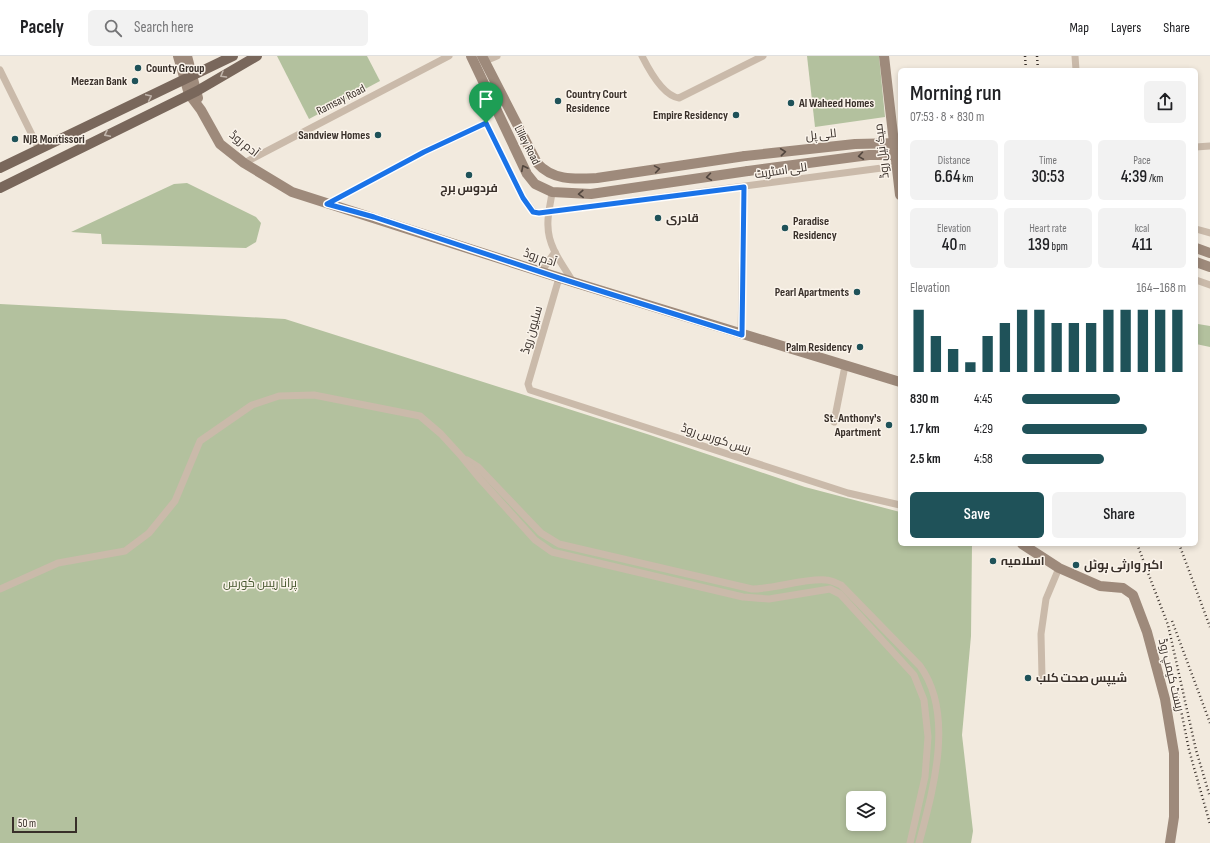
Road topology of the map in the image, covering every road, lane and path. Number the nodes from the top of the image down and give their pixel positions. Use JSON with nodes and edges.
{"nodes":[{"id":1,"x":178,"y":56,"type":"edge"},
{"id":2,"x":188,"y":56,"type":"edge"},
{"id":3,"x":232,"y":56,"type":"edge"},
{"id":4,"x":257,"y":56,"type":"edge"},
{"id":5,"x":449,"y":56,"type":"edge"},
{"id":6,"x":471,"y":56,"type":"edge"},
{"id":7,"x":497,"y":56,"type":"edge"},
{"id":8,"x":642,"y":56,"type":"edge"},
{"id":9,"x":763,"y":56,"type":"edge"},
{"id":10,"x":884,"y":56,"type":"edge"},
{"id":11,"x":1075,"y":56,"type":"edge"},
{"id":12,"x":483,"y":59,"type":"edge"},
{"id":13,"x":1076,"y":68,"type":"edge"},
{"id":14,"x":0,"y":70,"type":"edge"},
{"id":15,"x":188,"y":78,"type":"junction"},
{"id":16,"x":193,"y":92,"type":"junction"},
{"id":17,"x":898,"y":143,"type":"edge"},
{"id":18,"x":1210,"y":146,"type":"edge"},
{"id":19,"x":1198,"y":147,"type":"edge"},
{"id":20,"x":39,"y":149,"type":"junction"},
{"id":21,"x":898,"y":155,"type":"edge"},
{"id":22,"x":244,"y":163,"type":"junction"},
{"id":23,"x":896,"y":166,"type":"junction"},
{"id":24,"x":0,"y":168,"type":"edge"},
{"id":25,"x":554,"y":176,"type":"joint"},
{"id":26,"x":898,"y":180,"type":"edge"},
{"id":27,"x":744,"y":187,"type":"junction"},
{"id":28,"x":0,"y":188,"type":"edge"},
{"id":29,"x":552,"y":192,"type":"junction"},
{"id":30,"x":327,"y":204,"type":"junction"},
{"id":31,"x":549,"y":213,"type":"junction"},
{"id":32,"x":1198,"y":230,"type":"edge"},
{"id":33,"x":1210,"y":233,"type":"edge"},
{"id":34,"x":1198,"y":249,"type":"edge"},
{"id":35,"x":555,"y":252,"type":"junction"},
{"id":36,"x":1210,"y":253,"type":"edge"},
{"id":37,"x":1198,"y":263,"type":"edge"},
{"id":38,"x":1210,"y":267,"type":"edge"},
{"id":39,"x":541,"y":272,"type":"junction"},
{"id":40,"x":559,"y":278,"type":"junction"},
{"id":41,"x":1198,"y":281,"type":"edge"},
{"id":42,"x":573,"y":282,"type":"junction"},
{"id":43,"x":1210,"y":285,"type":"edge"},
{"id":44,"x":742,"y":335,"type":"junction"},
{"id":45,"x":845,"y":366,"type":"junction"},
{"id":46,"x":898,"y":381,"type":"edge"},
{"id":47,"x":528,"y":388,"type":"joint"},
{"id":48,"x":834,"y":422,"type":"dead end"},
{"id":49,"x":462,"y":456,"type":"junction"},
{"id":50,"x":898,"y":504,"type":"edge"},
{"id":51,"x":1025,"y":546,"type":"edge"},
{"id":52,"x":1059,"y":568,"type":"junction"},
{"id":53,"x":0,"y":589,"type":"edge"},
{"id":54,"x":1042,"y":677,"type":"dead end"},
{"id":55,"x":910,"y":843,"type":"edge"},
{"id":56,"x":919,"y":843,"type":"edge"},
{"id":57,"x":1170,"y":843,"type":"edge"}],
"edges":[{"from":1,"to":15,"type":"street"},
{"from":2,"to":15,"type":"street"},
{"from":3,"to":15,"type":"main road"},
{"from":4,"to":16,"type":"main road","one_way":true},
{"from":5,"to":22,"type":"street","name":"Ramsay Road"},
{"from":29,"to":6,"type":"street","name":"Lilley Road","one_way":true},
{"from":7,"to":12,"type":"street"},
{"from":8,"to":9,"type":"street"},
{"from":10,"to":23,"type":"street","name":"میک نیل روڈ"},
{"from":11,"to":13,"type":"street"},
{"from":12,"to":25,"type":"street","name":"Lilley Road"},
{"from":14,"to":20,"type":"street"},
{"from":15,"to":16,"type":"street","name":"آدم روڈ"},
{"from":20,"to":15,"type":"main road","one_way":true},
{"from":16,"to":22,"type":"street","name":"آدم روڈ"},
{"from":16,"to":28,"type":"main road","one_way":true},
{"from":25,"to":17,"type":"street","name":"للی پل","one_way":true,"bridge":true},
{"from":18,"to":19,"type":"street"},
{"from":20,"to":24,"type":"main road"},
{"from":21,"to":29,"type":"street","one_way":true,"bridge":true},
{"from":22,"to":30,"type":"street","name":"آدم روڈ"},
{"from":23,"to":26,"type":"street","name":"میک نیل روڈ"},
{"from":23,"to":27,"type":"street","name":"للی اسٹریٹ"},
{"from":27,"to":31,"type":"street","name":"للی اسٹریٹ"},
{"from":27,"to":44,"type":"street"},
{"from":29,"to":31,"type":"street"},
{"from":30,"to":31,"type":"street"},
{"from":30,"to":39,"type":"street","name":"آدم روڈ"},
{"from":31,"to":35,"type":"street"},
{"from":32,"to":33,"type":"street"},
{"from":34,"to":36,"type":"street"},
{"from":35,"to":39,"type":"street"},
{"from":35,"to":42,"type":"street"},
{"from":37,"to":38,"type":"street"},
{"from":39,"to":40,"type":"street","name":"آدم روڈ"},
{"from":40,"to":42,"type":"street","name":"آدم روڈ"},
{"from":40,"to":47,"type":"street","name":"سلیون روڈ"},
{"from":41,"to":43,"type":"street"},
{"from":42,"to":44,"type":"street","name":"آدم روڈ"},
{"from":44,"to":45,"type":"street","name":"آدم روڈ"},
{"from":45,"to":46,"type":"street","name":"آدم روڈ"},
{"from":45,"to":48,"type":"street"},
{"from":47,"to":50,"type":"street","name":"ریس کورس روڈ"},
{"from":49,"to":53,"type":"street"},
{"from":49,"to":55,"type":"street"},
{"from":49,"to":56,"type":"street"},
{"from":51,"to":52,"type":"street"},
{"from":52,"to":54,"type":"street"},
{"from":52,"to":57,"type":"street","name":"ریسٹ کیمپ روڈ"}]}
